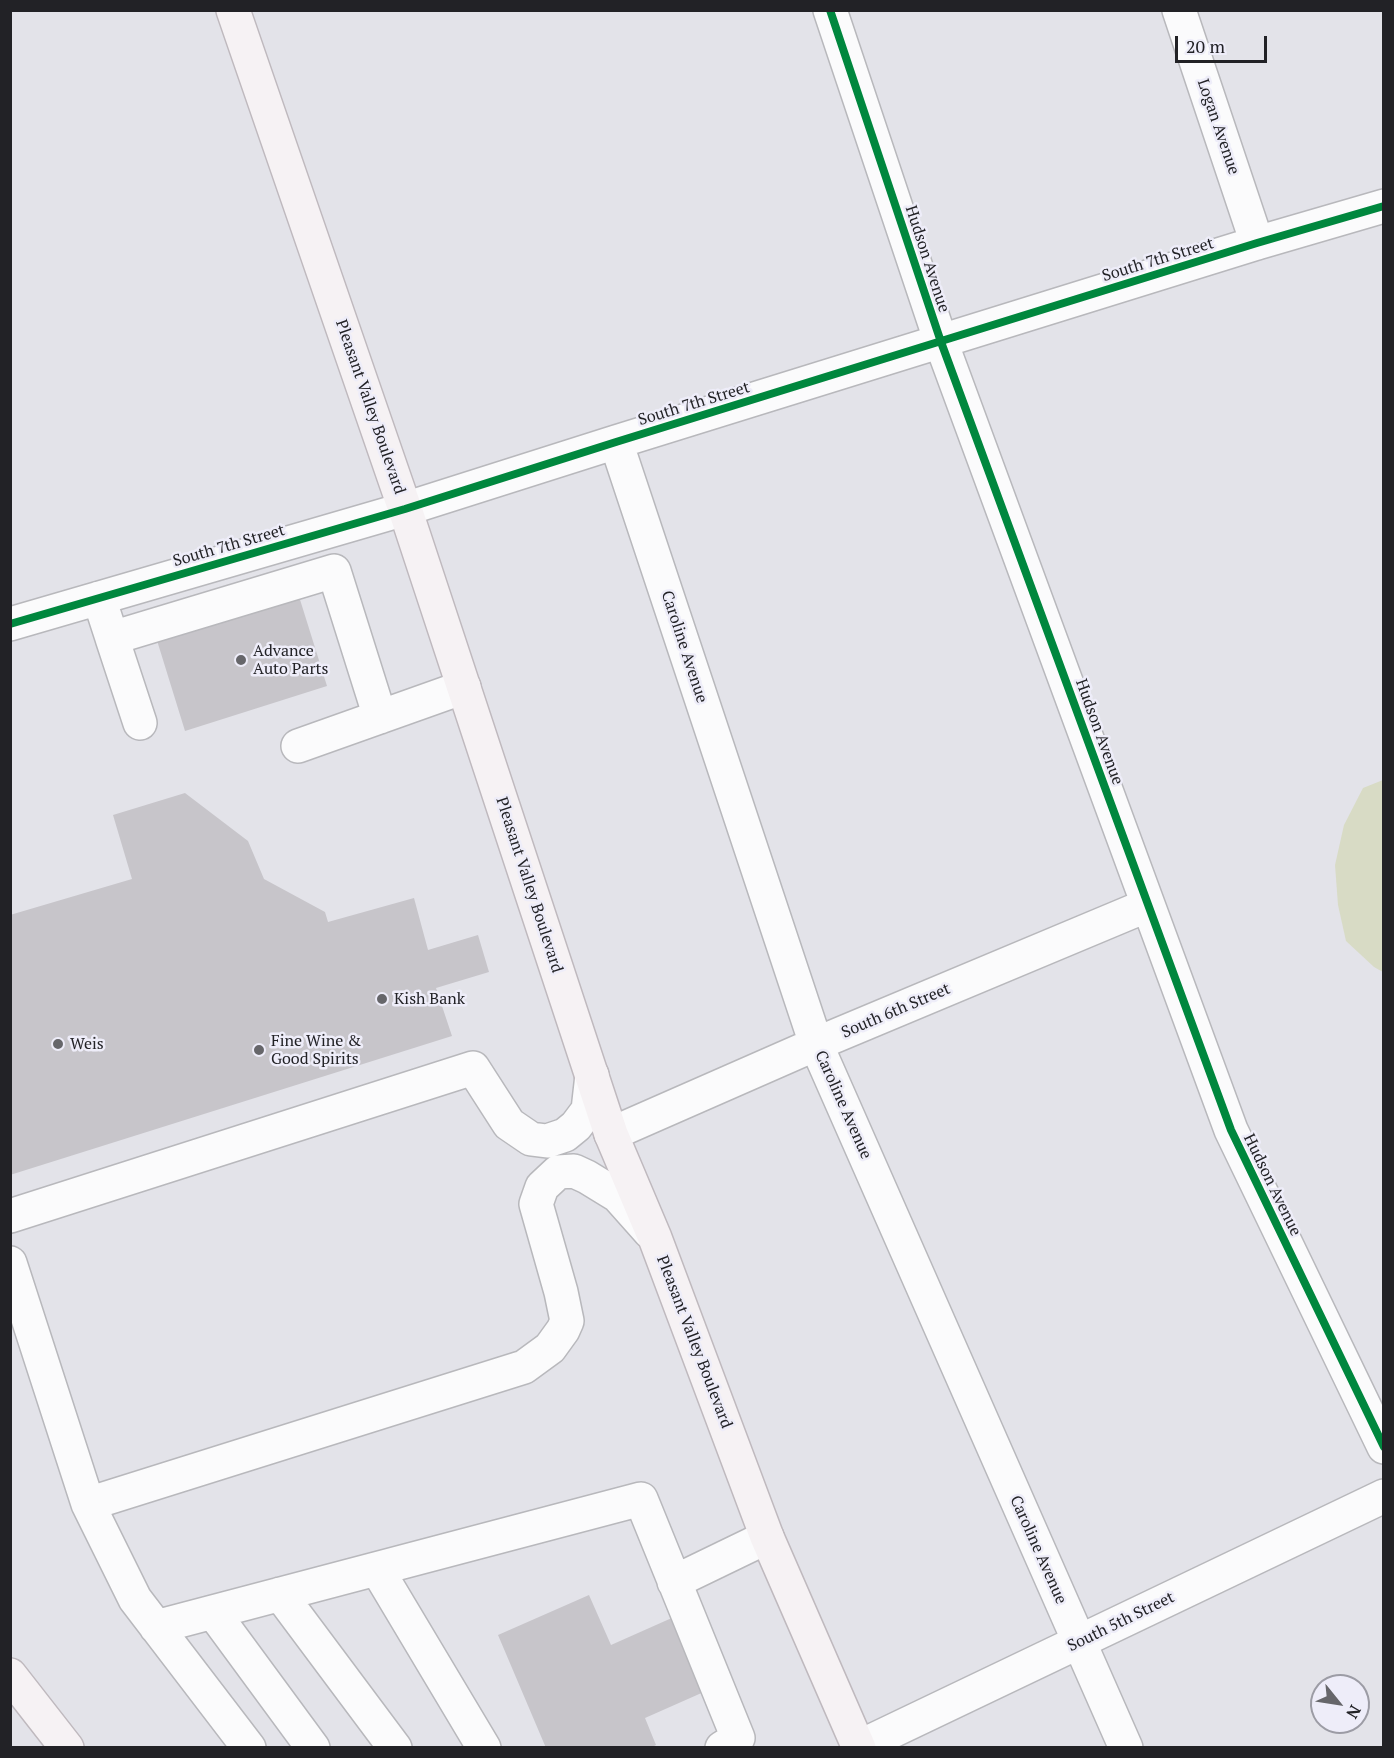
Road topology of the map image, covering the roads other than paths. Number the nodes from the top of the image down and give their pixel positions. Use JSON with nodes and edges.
{"nodes":[{"id":1,"x":233,"y":10,"type":"edge"},
{"id":2,"x":830,"y":10,"type":"edge"},
{"id":3,"x":1179,"y":10,"type":"edge"},
{"id":4,"x":1383,"y":206,"type":"edge"},
{"id":5,"x":1257,"y":243,"type":"junction"},
{"id":6,"x":941,"y":342,"type":"junction"},
{"id":7,"x":616,"y":442,"type":"junction"},
{"id":8,"x":405,"y":509,"type":"junction"},
{"id":9,"x":99,"y":598,"type":"junction"},
{"id":10,"x":10,"y":624,"type":"edge"},
{"id":11,"x":112,"y":638,"type":"junction"},
{"id":12,"x":464,"y":687,"type":"junction"},
{"id":13,"x":380,"y":717,"type":"junction"},
{"id":14,"x":140,"y":723,"type":"dead end"},
{"id":15,"x":298,"y":746,"type":"dead end"},
{"id":16,"x":1148,"y":905,"type":"junction"},
{"id":17,"x":816,"y":1044,"type":"junction"},
{"id":18,"x":592,"y":1075,"type":"junction"},
{"id":19,"x":611,"y":1134,"type":"junction"},
{"id":20,"x":10,"y":1216,"type":"edge"},
{"id":21,"x":655,"y":1238,"type":"junction"},
{"id":22,"x":10,"y":1263,"type":"edge"},
{"id":23,"x":1383,"y":1447,"type":"edge"},
{"id":24,"x":1383,"y":1496,"type":"edge"},
{"id":25,"x":88,"y":1504,"type":"junction"},
{"id":26,"x":767,"y":1537,"type":"junction"},
{"id":27,"x":377,"y":1569,"type":"junction"},
{"id":28,"x":674,"y":1582,"type":"junction"},
{"id":29,"x":280,"y":1594,"type":"junction"},
{"id":30,"x":213,"y":1612,"type":"junction"},
{"id":31,"x":156,"y":1627,"type":"junction"},
{"id":32,"x":1079,"y":1642,"type":"junction"},
{"id":33,"x":10,"y":1675,"type":"edge"},
{"id":34,"x":67,"y":1748,"type":"edge"},
{"id":35,"x":249,"y":1748,"type":"edge"},
{"id":36,"x":313,"y":1748,"type":"edge"},
{"id":37,"x":395,"y":1748,"type":"edge"},
{"id":38,"x":484,"y":1748,"type":"edge"},
{"id":39,"x":722,"y":1748,"type":"edge"},
{"id":40,"x":859,"y":1748,"type":"edge"},
{"id":41,"x":1126,"y":1748,"type":"edge"}],
"edges":[{"from":1,"to":8,"type":"main road","name":"Pleasant Valley Boulevard"},
{"from":2,"to":6,"type":"street","name":"Hudson Avenue"},
{"from":3,"to":5,"type":"street","name":"Logan Avenue"},
{"from":4,"to":5,"type":"street","name":"South 7th Street"},
{"from":5,"to":6,"type":"street","name":"South 7th Street"},
{"from":6,"to":7,"type":"street","name":"South 7th Street"},
{"from":6,"to":16,"type":"street","name":"Hudson Avenue"},
{"from":7,"to":8,"type":"street","name":"South 7th Street"},
{"from":7,"to":17,"type":"street","name":"Caroline Avenue"},
{"from":8,"to":9,"type":"street","name":"South 7th Street"},
{"from":8,"to":12,"type":"main road","name":"Pleasant Valley Boulevard"},
{"from":9,"to":10,"type":"street","name":"South 7th Street"},
{"from":9,"to":11,"type":"street"},
{"from":11,"to":13,"type":"street"},
{"from":11,"to":14,"type":"street"},
{"from":12,"to":13,"type":"street"},
{"from":12,"to":18,"type":"main road","name":"Pleasant Valley Boulevard"},
{"from":13,"to":15,"type":"street"},
{"from":16,"to":17,"type":"street","name":"South 6th Street"},
{"from":16,"to":23,"type":"street","name":"Hudson Avenue"},
{"from":17,"to":19,"type":"street","name":"South 6th Street"},
{"from":17,"to":32,"type":"street","name":"Caroline Avenue"},
{"from":18,"to":19,"type":"main road","name":"Pleasant Valley Boulevard"},
{"from":18,"to":20,"type":"street"},
{"from":19,"to":21,"type":"main road","name":"Pleasant Valley Boulevard"},
{"from":21,"to":25,"type":"street"},
{"from":21,"to":26,"type":"main road","name":"Pleasant Valley Boulevard"},
{"from":22,"to":25,"type":"street"},
{"from":24,"to":32,"type":"street","name":"South 5th Street"},
{"from":25,"to":31,"type":"street"},
{"from":26,"to":28,"type":"street"},
{"from":26,"to":40,"type":"main road","name":"Pleasant Valley Boulevard"},
{"from":27,"to":28,"type":"street"},
{"from":27,"to":29,"type":"street"},
{"from":27,"to":38,"type":"street"},
{"from":28,"to":39,"type":"street"},
{"from":29,"to":30,"type":"street"},
{"from":29,"to":37,"type":"street"},
{"from":30,"to":31,"type":"street"},
{"from":30,"to":36,"type":"street"},
{"from":31,"to":35,"type":"street"},
{"from":32,"to":40,"type":"street","name":"South 5th Street"},
{"from":32,"to":41,"type":"street","name":"Caroline Avenue"},
{"from":33,"to":34,"type":"main road"}]}
